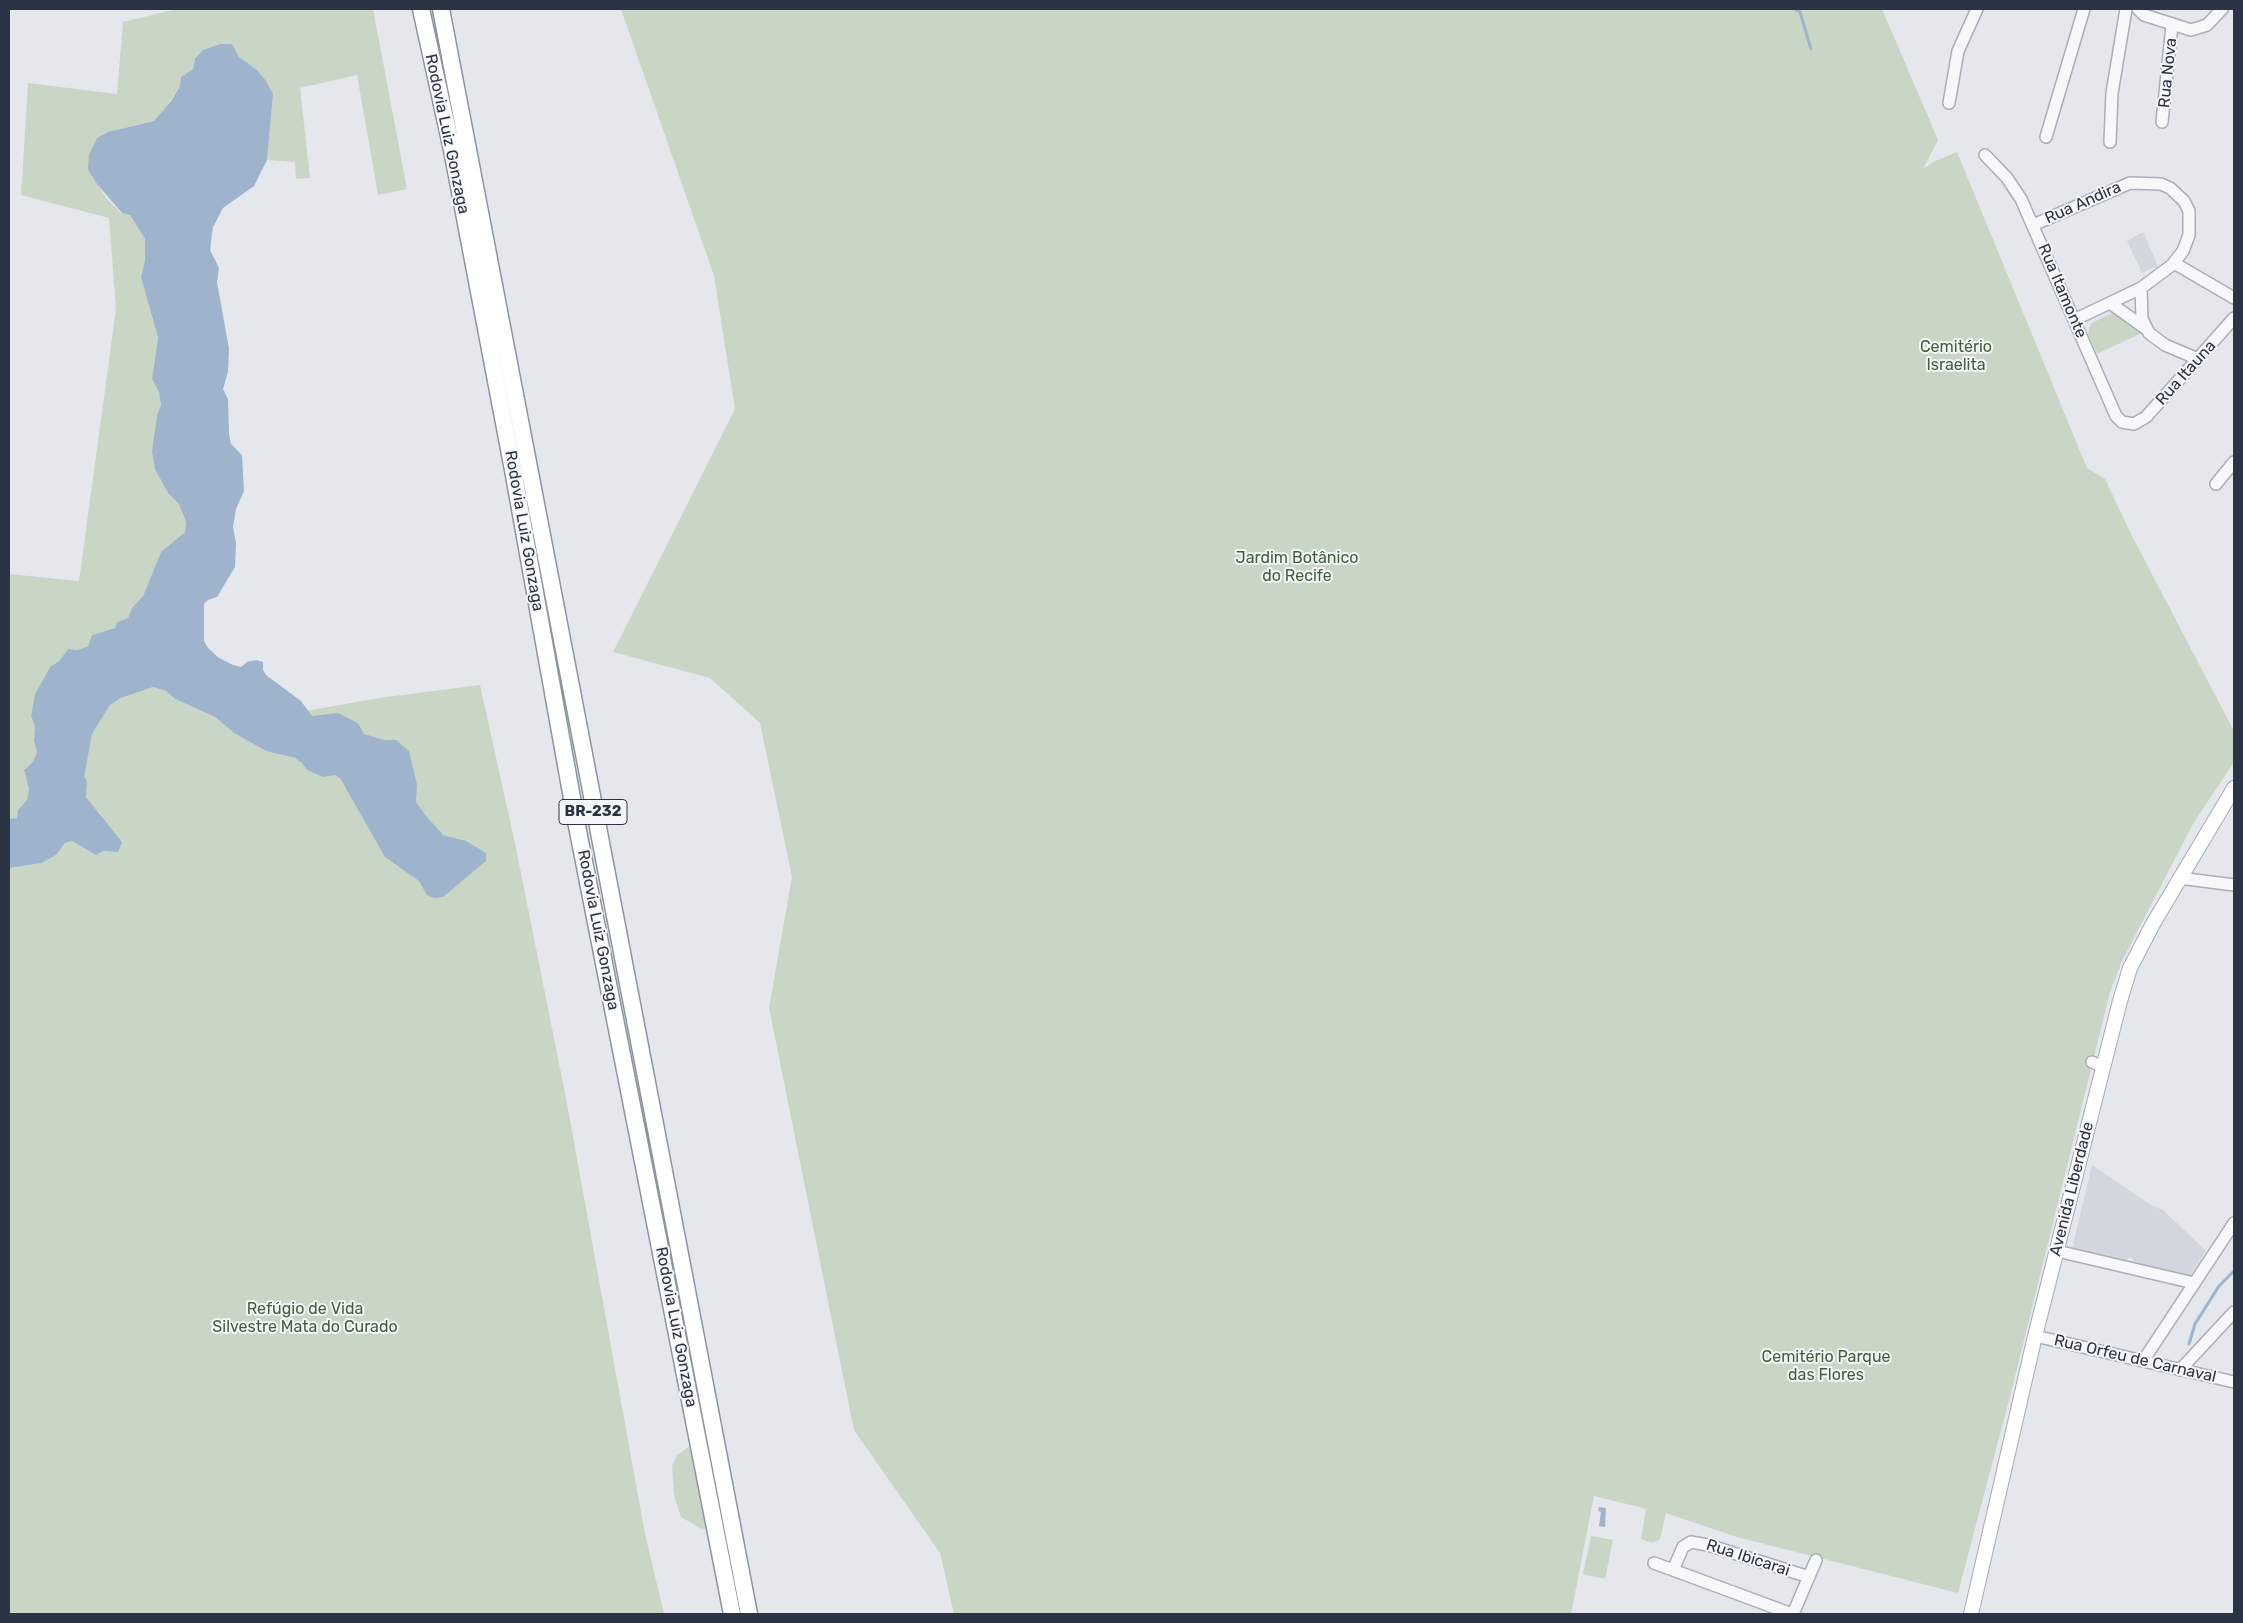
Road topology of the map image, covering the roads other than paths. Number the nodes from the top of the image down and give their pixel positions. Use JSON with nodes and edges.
{"nodes":[{"id":1,"x":421,"y":9,"type":"edge"},
{"id":2,"x":441,"y":9,"type":"edge"},
{"id":3,"x":1977,"y":9,"type":"edge"},
{"id":4,"x":2084,"y":9,"type":"edge"},
{"id":5,"x":2126,"y":9,"type":"edge"},
{"id":6,"x":2222,"y":9,"type":"edge"},
{"id":7,"x":2141,"y":12,"type":"edge"},
{"id":8,"x":2172,"y":25,"type":"junction"},
{"id":9,"x":1949,"y":103,"type":"dead end"},
{"id":10,"x":2162,"y":122,"type":"dead end"},
{"id":11,"x":2046,"y":137,"type":"dead end"},
{"id":12,"x":2110,"y":142,"type":"dead end"},
{"id":13,"x":1985,"y":156,"type":"dead end"},
{"id":14,"x":2033,"y":225,"type":"junction"},
{"id":15,"x":2174,"y":263,"type":"junction"},
{"id":16,"x":2141,"y":288,"type":"junction"},
{"id":17,"x":2234,"y":298,"type":"edge"},
{"id":18,"x":2110,"y":303,"type":"junction"},
{"id":19,"x":2234,"y":318,"type":"edge"},
{"id":20,"x":2074,"y":320,"type":"junction"},
{"id":21,"x":2147,"y":329,"type":"junction"},
{"id":22,"x":2198,"y":359,"type":"junction"},
{"id":23,"x":2134,"y":424,"type":"joint"},
{"id":24,"x":2234,"y":462,"type":"edge"},
{"id":25,"x":2216,"y":484,"type":"dead end"},
{"id":26,"x":2234,"y":788,"type":"edge"},
{"id":27,"x":2179,"y":878,"type":"junction"},
{"id":28,"x":2234,"y":885,"type":"edge"},
{"id":29,"x":2234,"y":1223,"type":"edge"},
{"id":30,"x":2057,"y":1251,"type":"junction"},
{"id":31,"x":2194,"y":1283,"type":"junction"},
{"id":32,"x":2234,"y":1312,"type":"edge"},
{"id":33,"x":2035,"y":1336,"type":"junction"},
{"id":34,"x":2143,"y":1361,"type":"junction"},
{"id":35,"x":2180,"y":1370,"type":"junction"},
{"id":36,"x":2234,"y":1382,"type":"edge"},
{"id":37,"x":1816,"y":1560,"type":"dead end"},
{"id":38,"x":1654,"y":1563,"type":"dead end"},
{"id":39,"x":1674,"y":1570,"type":"junction"},
{"id":40,"x":1809,"y":1577,"type":"junction"},
{"id":41,"x":732,"y":1614,"type":"edge"},
{"id":42,"x":749,"y":1614,"type":"edge"},
{"id":43,"x":1792,"y":1614,"type":"edge"},
{"id":44,"x":1971,"y":1614,"type":"edge"}],
"edges":[{"from":1,"to":41,"type":"highway","name":"Rodovia Luiz Gonzaga","number":"BR-232"},
{"from":2,"to":42,"type":"highway","name":"Rodovia Luiz Gonzaga","number":"BR-232"},
{"from":3,"to":9,"type":"street"},
{"from":4,"to":11,"type":"street"},
{"from":5,"to":12,"type":"street"},
{"from":6,"to":8,"type":"street"},
{"from":7,"to":8,"type":"street"},
{"from":8,"to":10,"type":"street","name":"Rua Nova"},
{"from":13,"to":14,"type":"street","name":"Rua Itamonte"},
{"from":14,"to":15,"type":"street","name":"Rua Andira"},
{"from":14,"to":20,"type":"street","name":"Rua Itamonte"},
{"from":15,"to":16,"type":"street","name":"Rua Andira"},
{"from":15,"to":17,"type":"street"},
{"from":16,"to":18,"type":"street","name":"Rua Andira"},
{"from":16,"to":21,"type":"street"},
{"from":18,"to":20,"type":"street","name":"Rua Andira"},
{"from":18,"to":21,"type":"street"},
{"from":19,"to":22,"type":"street","name":"Rua Itauna"},
{"from":20,"to":23,"type":"street","name":"Rua Itamonte"},
{"from":21,"to":22,"type":"street"},
{"from":22,"to":23,"type":"street","name":"Rua Itauna"},
{"from":24,"to":25,"type":"street"},
{"from":26,"to":27,"type":"main road","name":"Avenida Liberdade"},
{"from":27,"to":28,"type":"street"},
{"from":27,"to":30,"type":"main road","name":"Avenida Liberdade"},
{"from":29,"to":31,"type":"street"},
{"from":30,"to":31,"type":"street"},
{"from":30,"to":33,"type":"main road","name":"Avenida Liberdade"},
{"from":31,"to":34,"type":"street"},
{"from":32,"to":35,"type":"street"},
{"from":33,"to":34,"type":"street","name":"Rua Orfeu de Carnaval"},
{"from":33,"to":44,"type":"main road","name":"Avenida Liberdade"},
{"from":34,"to":35,"type":"street","name":"Rua Orfeu de Carnaval"},
{"from":35,"to":36,"type":"street","name":"Rua Orfeu de Carnaval"},
{"from":37,"to":40,"type":"street"},
{"from":38,"to":39,"type":"street"},
{"from":39,"to":40,"type":"street","name":"Rua Ibicarai"},
{"from":39,"to":43,"type":"street"},
{"from":40,"to":43,"type":"street"}]}
